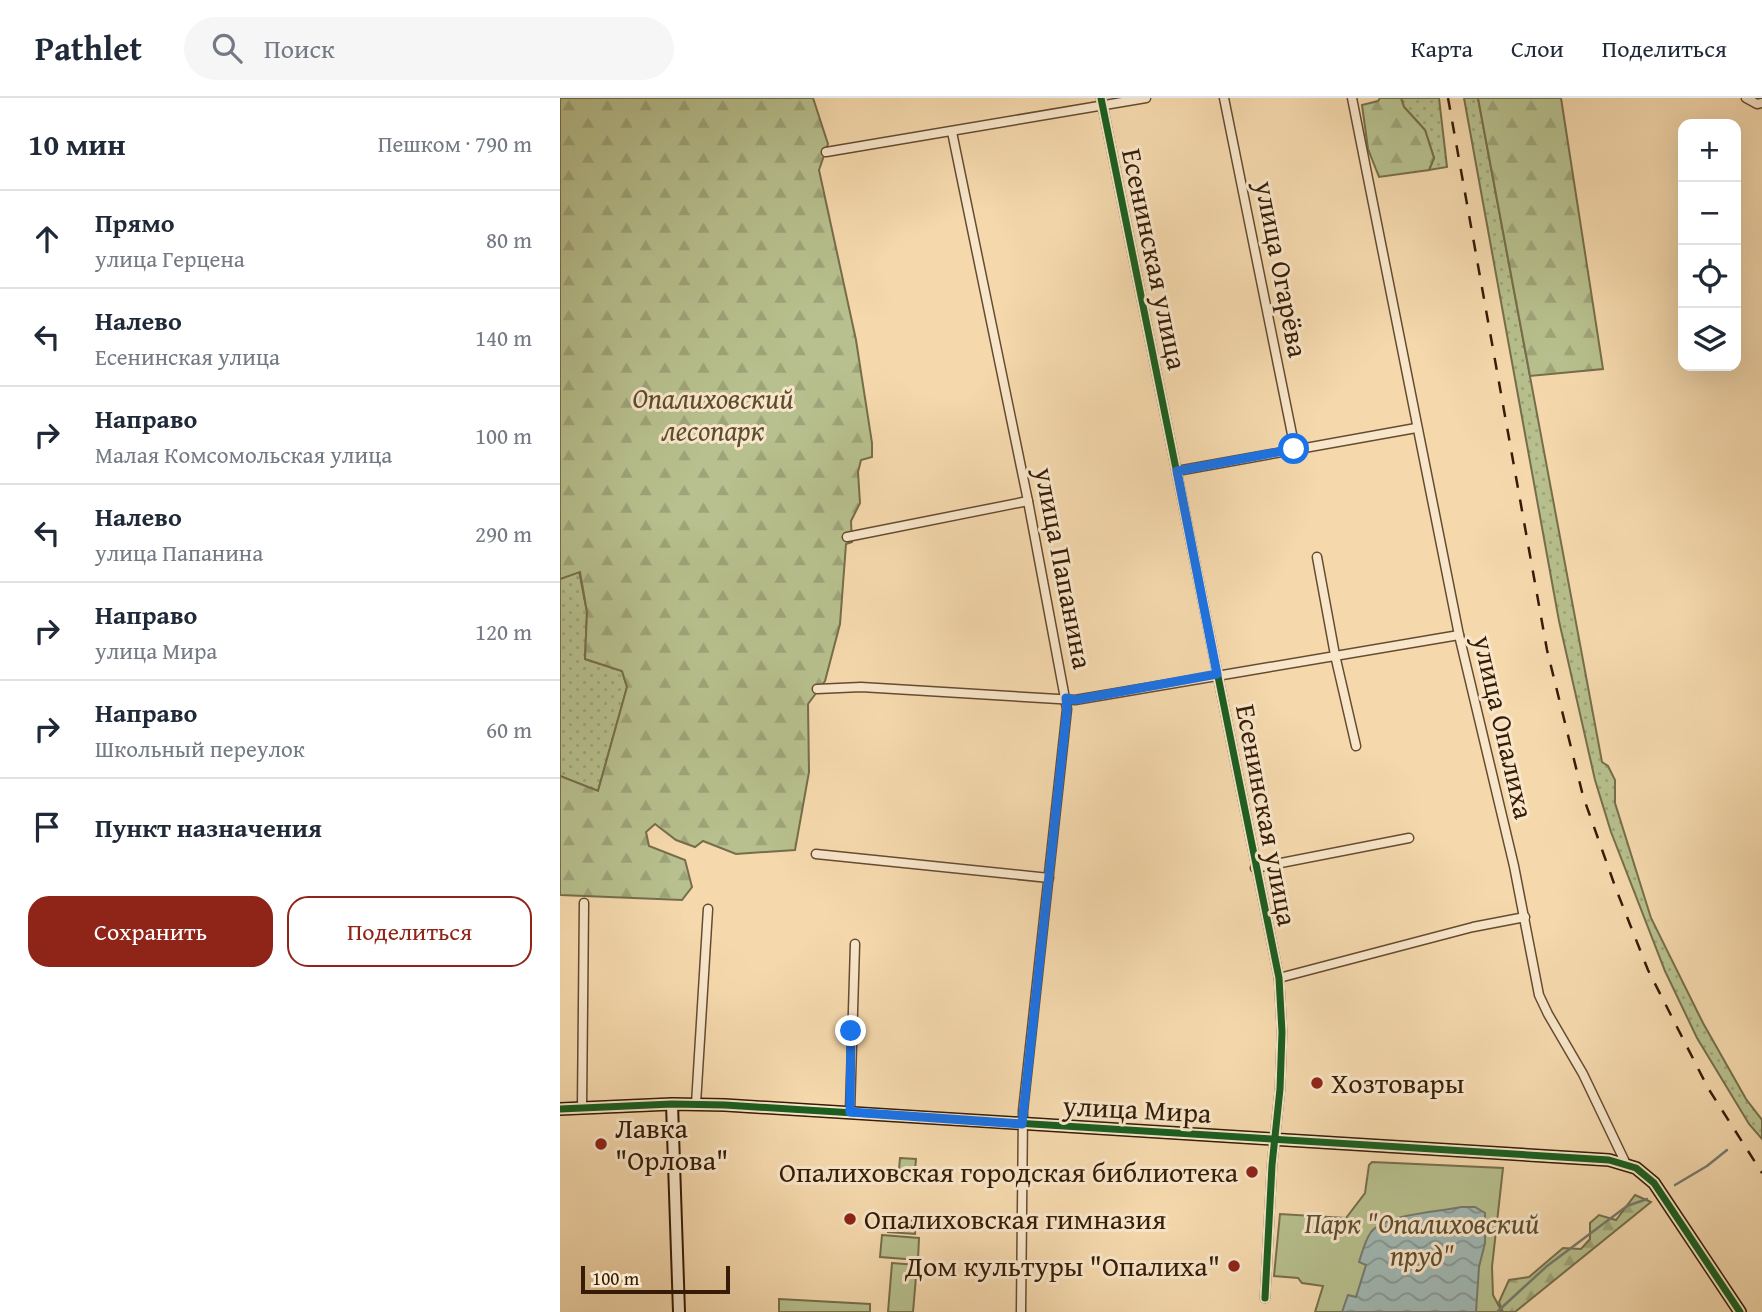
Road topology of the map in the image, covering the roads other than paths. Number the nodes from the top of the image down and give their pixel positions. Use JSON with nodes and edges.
{"nodes":[{"id":1,"x":1146,"y":98,"type":"edge"},
{"id":2,"x":1224,"y":98,"type":"edge"},
{"id":3,"x":1352,"y":98,"type":"edge"},
{"id":4,"x":1746,"y":98,"type":"edge"},
{"id":5,"x":1102,"y":101,"type":"edge"},
{"id":6,"x":1762,"y":103,"type":"edge"},
{"id":7,"x":951,"y":132,"type":"junction"},
{"id":8,"x":826,"y":152,"type":"dead end"},
{"id":9,"x":1416,"y":428,"type":"junction"},
{"id":10,"x":1294,"y":449,"type":"junction"},
{"id":11,"x":1177,"y":471,"type":"junction"},
{"id":12,"x":1028,"y":502,"type":"junction"},
{"id":13,"x":847,"y":537,"type":"dead end"},
{"id":14,"x":1317,"y":557,"type":"dead end"},
{"id":15,"x":1459,"y":635,"type":"junction"},
{"id":16,"x":1335,"y":655,"type":"junction"},
{"id":17,"x":1217,"y":674,"type":"junction"},
{"id":18,"x":817,"y":689,"type":"dead end"},
{"id":19,"x":1066,"y":698,"type":"junction"},
{"id":20,"x":1356,"y":746,"type":"dead end"},
{"id":21,"x":1409,"y":838,"type":"dead end"},
{"id":22,"x":816,"y":854,"type":"dead end"},
{"id":23,"x":1255,"y":868,"type":"junction"},
{"id":24,"x":1049,"y":878,"type":"junction"},
{"id":25,"x":584,"y":903,"type":"dead end"},
{"id":26,"x":708,"y":909,"type":"dead end"},
{"id":27,"x":1525,"y":917,"type":"junction"},
{"id":28,"x":855,"y":944,"type":"dead end"},
{"id":29,"x":1279,"y":978,"type":"junction"},
{"id":30,"x":672,"y":1104,"type":"junction"},
{"id":31,"x":695,"y":1104,"type":"junction"},
{"id":32,"x":582,"y":1108,"type":"junction"},
{"id":33,"x":560,"y":1110,"type":"edge"},
{"id":34,"x":850,"y":1112,"type":"junction"},
{"id":35,"x":1022,"y":1124,"type":"junction"},
{"id":36,"x":1274,"y":1138,"type":"junction"},
{"id":37,"x":1626,"y":1164,"type":"junction"},
{"id":38,"x":1265,"y":1298,"type":"dead end"},
{"id":39,"x":679,"y":1312,"type":"edge"},
{"id":40,"x":1021,"y":1312,"type":"edge"},
{"id":41,"x":1740,"y":1312,"type":"edge"}],
"edges":[{"from":1,"to":5,"type":"street"},
{"from":2,"to":10,"type":"street","name":"улица Огарёва"},
{"from":3,"to":9,"type":"street","name":"улица Опалиха"},
{"from":4,"to":6,"type":"street"},
{"from":5,"to":7,"type":"street"},
{"from":5,"to":11,"type":"street","name":"Есенинская улица"},
{"from":7,"to":8,"type":"street"},
{"from":7,"to":12,"type":"street","name":"улица Папанина"},
{"from":9,"to":10,"type":"street"},
{"from":9,"to":15,"type":"street","name":"улица Опалиха"},
{"from":10,"to":11,"type":"street"},
{"from":11,"to":17,"type":"street","name":"Есенинская улица"},
{"from":12,"to":13,"type":"street"},
{"from":12,"to":19,"type":"street","name":"улица Папанина"},
{"from":14,"to":16,"type":"street"},
{"from":15,"to":16,"type":"street"},
{"from":15,"to":27,"type":"street","name":"улица Опалиха"},
{"from":16,"to":17,"type":"street"},
{"from":16,"to":20,"type":"street"},
{"from":17,"to":19,"type":"street"},
{"from":17,"to":23,"type":"street","name":"Есенинская улица"},
{"from":18,"to":19,"type":"street"},
{"from":19,"to":24,"type":"street","name":"улица Папанина"},
{"from":21,"to":23,"type":"street"},
{"from":22,"to":24,"type":"street"},
{"from":23,"to":29,"type":"street","name":"Есенинская улица"},
{"from":24,"to":35,"type":"street","name":"улица Папанина"},
{"from":25,"to":32,"type":"street"},
{"from":26,"to":31,"type":"street"},
{"from":27,"to":29,"type":"street"},
{"from":27,"to":37,"type":"street","name":"улица Опалиха"},
{"from":28,"to":34,"type":"street"},
{"from":29,"to":36,"type":"street","name":"Есенинская улица"},
{"from":30,"to":31,"type":"street","name":"улица Мира"},
{"from":30,"to":32,"type":"street","name":"улица Мира"},
{"from":30,"to":39,"type":"street"},
{"from":31,"to":34,"type":"street","name":"улица Мира"},
{"from":32,"to":33,"type":"street","name":"улица Мира"},
{"from":34,"to":35,"type":"street","name":"улица Мира"},
{"from":35,"to":36,"type":"street","name":"улица Мира"},
{"from":35,"to":40,"type":"street","name":"улица Папанина"},
{"from":36,"to":37,"type":"street","name":"улица Мира"},
{"from":36,"to":38,"type":"street","name":"Есенинская улица"},
{"from":37,"to":41,"type":"street"}]}
